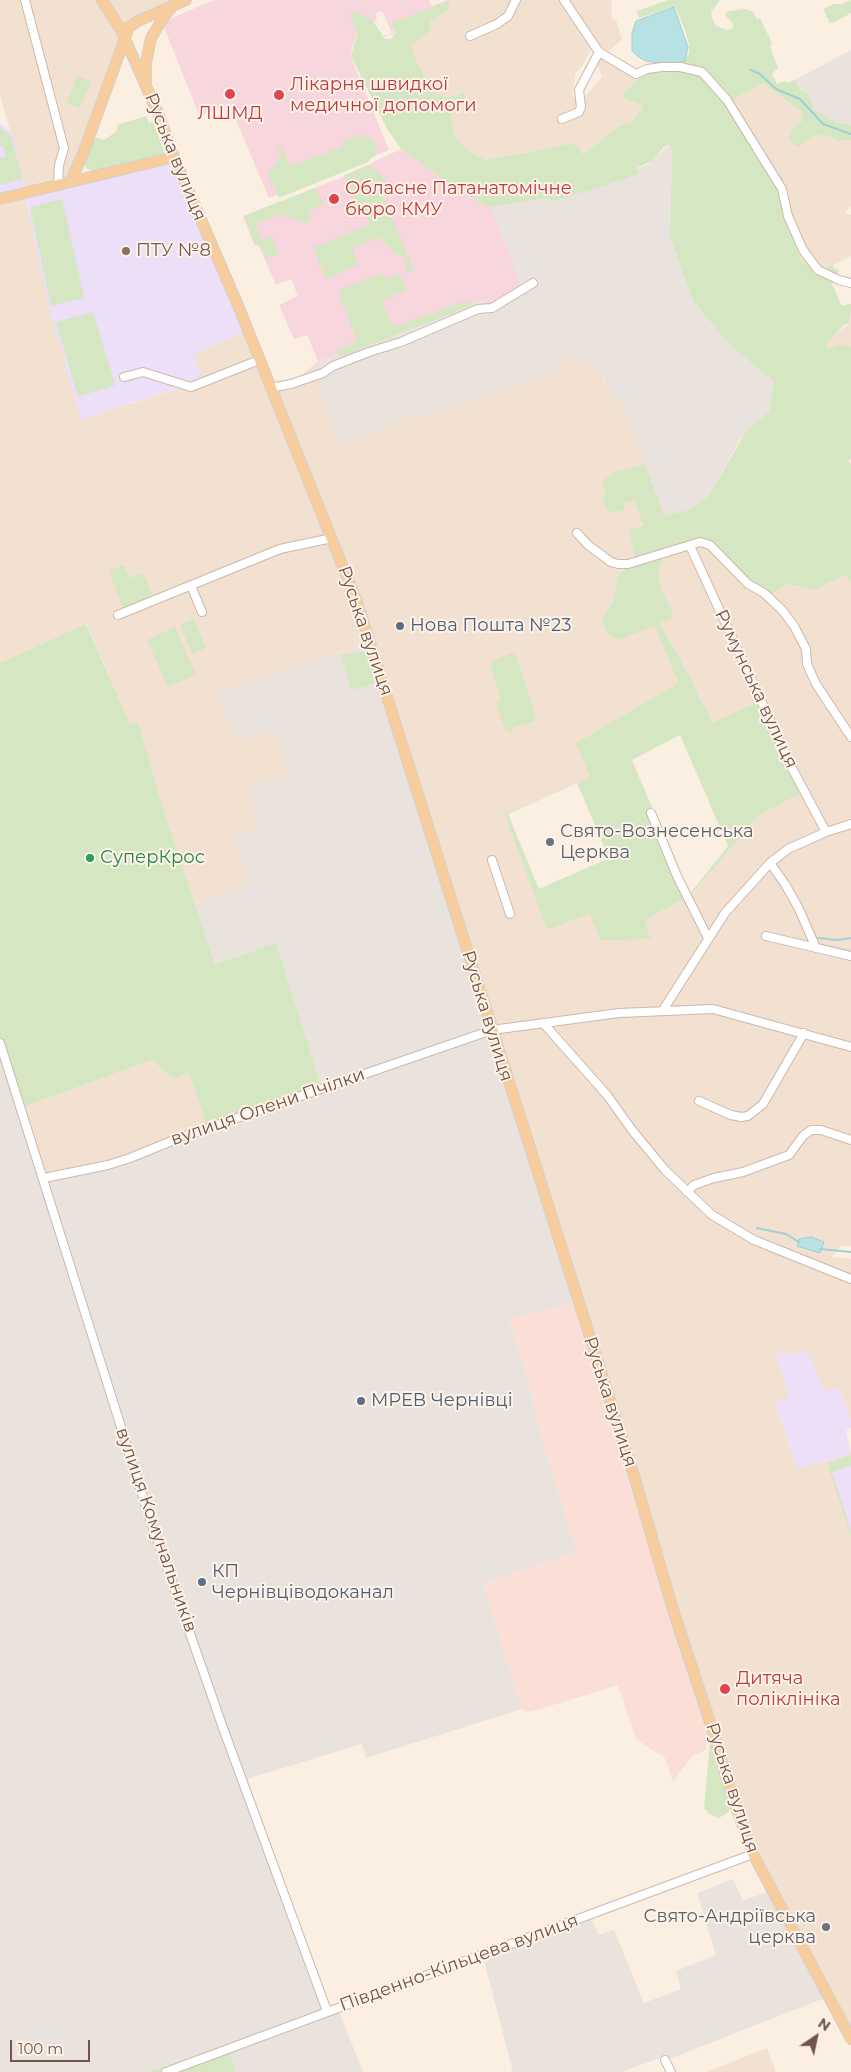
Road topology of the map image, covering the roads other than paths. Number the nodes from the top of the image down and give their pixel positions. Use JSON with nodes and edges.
{"nodes":[{"id":1,"x":25,"y":0,"type":"edge"},
{"id":2,"x":102,"y":0,"type":"edge"},
{"id":3,"x":186,"y":0,"type":"edge"},
{"id":4,"x":516,"y":0,"type":"edge"},
{"id":5,"x":564,"y":0,"type":"edge"},
{"id":6,"x":174,"y":5,"type":"junction"},
{"id":7,"x":470,"y":36,"type":"dead end"},
{"id":8,"x":126,"y":40,"type":"junction"},
{"id":9,"x":599,"y":52,"type":"junction"},
{"id":10,"x":148,"y":92,"type":"junction"},
{"id":11,"x":562,"y":119,"type":"dead end"},
{"id":12,"x":174,"y":157,"type":"junction"},
{"id":13,"x":71,"y":181,"type":"junction"},
{"id":14,"x":58,"y":184,"type":"junction"},
{"id":15,"x":0,"y":199,"type":"edge"},
{"id":16,"x":532,"y":283,"type":"dead end"},
{"id":17,"x":851,"y":283,"type":"edge"},
{"id":18,"x":259,"y":360,"type":"junction"},
{"id":19,"x":124,"y":377,"type":"dead end"},
{"id":20,"x":270,"y":388,"type":"junction"},
{"id":21,"x":577,"y":533,"type":"dead end"},
{"id":22,"x":332,"y":538,"type":"junction"},
{"id":23,"x":690,"y":546,"type":"junction"},
{"id":24,"x":191,"y":586,"type":"junction"},
{"id":25,"x":202,"y":612,"type":"dead end"},
{"id":26,"x":118,"y":615,"type":"dead end"},
{"id":27,"x":851,"y":737,"type":"edge"},
{"id":28,"x":651,"y":813,"type":"dead end"},
{"id":29,"x":851,"y":824,"type":"edge"},
{"id":30,"x":826,"y":832,"type":"junction"},
{"id":31,"x":492,"y":860,"type":"dead end"},
{"id":32,"x":770,"y":863,"type":"junction"},
{"id":33,"x":510,"y":914,"type":"dead end"},
{"id":34,"x":766,"y":936,"type":"dead end"},
{"id":35,"x":708,"y":938,"type":"junction"},
{"id":36,"x":816,"y":948,"type":"junction"},
{"id":37,"x":851,"y":956,"type":"edge"},
{"id":38,"x":663,"y":1010,"type":"junction"},
{"id":39,"x":544,"y":1024,"type":"junction"},
{"id":40,"x":492,"y":1030,"type":"junction"},
{"id":41,"x":804,"y":1033,"type":"junction"},
{"id":42,"x":0,"y":1043,"type":"edge"},
{"id":43,"x":851,"y":1047,"type":"edge"},
{"id":44,"x":699,"y":1101,"type":"dead end"},
{"id":45,"x":851,"y":1140,"type":"edge"},
{"id":46,"x":44,"y":1178,"type":"junction"},
{"id":47,"x":687,"y":1192,"type":"junction"},
{"id":48,"x":851,"y":1279,"type":"edge"},
{"id":49,"x":753,"y":1854,"type":"junction"},
{"id":50,"x":327,"y":2011,"type":"junction"},
{"id":51,"x":851,"y":2039,"type":"edge"},
{"id":52,"x":665,"y":2060,"type":"dead end"},
{"id":53,"x":166,"y":2072,"type":"edge"},
{"id":54,"x":671,"y":2072,"type":"edge"}],
"edges":[{"from":1,"to":14,"type":"street"},
{"from":2,"to":8,"type":"main road","name":"Руська вулиця"},
{"from":3,"to":6,"type":"main road"},
{"from":4,"to":7,"type":"street"},
{"from":5,"to":9,"type":"street"},
{"from":6,"to":8,"type":"main road"},
{"from":6,"to":10,"type":"main road"},
{"from":8,"to":10,"type":"main road","name":"Руська вулиця"},
{"from":8,"to":13,"type":"main road"},
{"from":9,"to":11,"type":"street"},
{"from":9,"to":17,"type":"street"},
{"from":10,"to":12,"type":"main road","name":"Руська вулиця"},
{"from":12,"to":13,"type":"main road"},
{"from":12,"to":18,"type":"main road","name":"Руська вулиця"},
{"from":13,"to":14,"type":"main road"},
{"from":14,"to":15,"type":"main road"},
{"from":16,"to":20,"type":"street"},
{"from":18,"to":19,"type":"street"},
{"from":18,"to":20,"type":"main road","name":"Руська вулиця"},
{"from":20,"to":22,"type":"main road","name":"Руська вулиця"},
{"from":21,"to":23,"type":"street"},
{"from":22,"to":24,"type":"street"},
{"from":22,"to":40,"type":"main road","name":"Руська вулиця"},
{"from":23,"to":27,"type":"street"},
{"from":23,"to":30,"type":"street","name":"Румунська вулиця"},
{"from":24,"to":25,"type":"street"},
{"from":24,"to":26,"type":"street"},
{"from":28,"to":35,"type":"street"},
{"from":29,"to":30,"type":"street"},
{"from":30,"to":32,"type":"street"},
{"from":31,"to":33,"type":"street"},
{"from":32,"to":35,"type":"street"},
{"from":32,"to":36,"type":"street"},
{"from":34,"to":36,"type":"street"},
{"from":35,"to":38,"type":"street"},
{"from":36,"to":37,"type":"street"},
{"from":38,"to":39,"type":"street","name":"вулиця Олени Пчілки"},
{"from":38,"to":41,"type":"street","name":"вулиця Олени Пчілки"},
{"from":39,"to":40,"type":"street","name":"вулиця Олени Пчілки"},
{"from":39,"to":47,"type":"street"},
{"from":40,"to":46,"type":"street","name":"вулиця Олени Пчілки"},
{"from":40,"to":49,"type":"main road","name":"Руська вулиця"},
{"from":41,"to":43,"type":"street","name":"вулиця Олени Пчілки"},
{"from":41,"to":44,"type":"street"},
{"from":42,"to":46,"type":"street","name":"вулиця Комунальників"},
{"from":45,"to":47,"type":"street"},
{"from":46,"to":50,"type":"street","name":"вулиця Комунальників"},
{"from":47,"to":48,"type":"street"},
{"from":49,"to":50,"type":"street","name":"Південно-Кільцева вулиця"},
{"from":49,"to":51,"type":"main road","name":"Руська вулиця"},
{"from":50,"to":53,"type":"street","name":"Південно-Кільцева вулиця"},
{"from":52,"to":54,"type":"street"}]}
